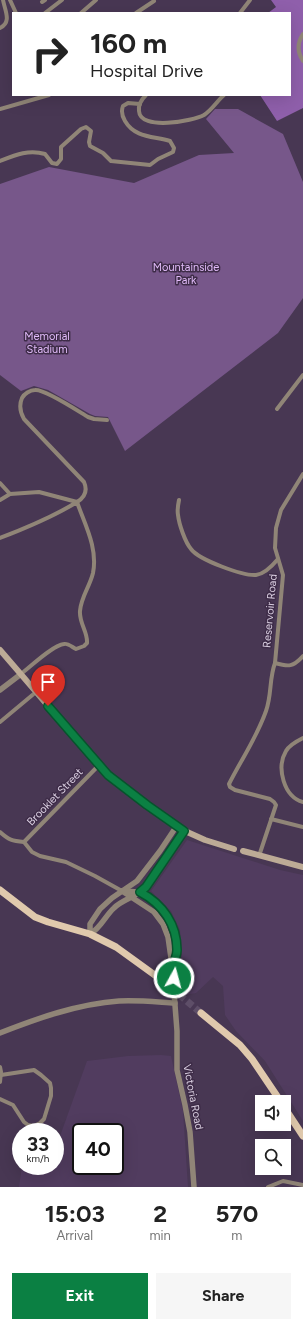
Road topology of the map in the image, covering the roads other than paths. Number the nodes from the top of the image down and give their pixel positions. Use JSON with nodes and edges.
{"nodes":[{"id":1,"x":3,"y":0,"type":"edge"},
{"id":2,"x":10,"y":0,"type":"edge"},
{"id":3,"x":62,"y":0,"type":"edge"},
{"id":4,"x":96,"y":0,"type":"edge"},
{"id":5,"x":250,"y":0,"type":"edge"},
{"id":6,"x":154,"y":2,"type":"dead end"},
{"id":7,"x":52,"y":9,"type":"junction"},
{"id":8,"x":16,"y":12,"type":"edge"},
{"id":9,"x":47,"y":12,"type":"edge"},
{"id":10,"x":54,"y":12,"type":"edge"},
{"id":11,"x":82,"y":12,"type":"edge"},
{"id":12,"x":138,"y":12,"type":"edge"},
{"id":13,"x":241,"y":12,"type":"edge"},
{"id":14,"x":0,"y":28,"type":"edge"},
{"id":15,"x":303,"y":34,"type":"edge"},
{"id":16,"x":303,"y":60,"type":"edge"},
{"id":17,"x":46,"y":96,"type":"edge"},
{"id":18,"x":145,"y":96,"type":"edge"},
{"id":19,"x":223,"y":96,"type":"edge"},
{"id":20,"x":140,"y":104,"type":"junction"},
{"id":21,"x":0,"y":109,"type":"edge"},
{"id":22,"x":0,"y":161,"type":"edge"},
{"id":23,"x":303,"y":375,"type":"edge"},
{"id":24,"x":277,"y":409,"type":"dead end"},
{"id":25,"x":107,"y":420,"type":"dead end"},
{"id":26,"x":303,"y":474,"type":"edge"},
{"id":27,"x":0,"y":483,"type":"edge"},
{"id":28,"x":10,"y":494,"type":"junction"},
{"id":29,"x":0,"y":500,"type":"edge"},
{"id":30,"x":179,"y":500,"type":"dead end"},
{"id":31,"x":77,"y":502,"type":"junction"},
{"id":32,"x":0,"y":538,"type":"edge"},
{"id":33,"x":278,"y":558,"type":"junction"},
{"id":34,"x":0,"y":650,"type":"edge"},
{"id":35,"x":303,"y":656,"type":"edge"},
{"id":36,"x":275,"y":662,"type":"junction"},
{"id":37,"x":21,"y":674,"type":"junction"},
{"id":38,"x":0,"y":690,"type":"edge"},
{"id":39,"x":36,"y":692,"type":"junction"},
{"id":40,"x":0,"y":722,"type":"edge"},
{"id":41,"x":303,"y":738,"type":"edge"},
{"id":42,"x":99,"y":765,"type":"junction"},
{"id":43,"x":303,"y":802,"type":"edge"},
{"id":44,"x":271,"y":819,"type":"junction"},
{"id":45,"x":176,"y":826,"type":"junction"},
{"id":46,"x":303,"y":827,"type":"edge"},
{"id":47,"x":184,"y":831,"type":"junction"},
{"id":48,"x":0,"y":832,"type":"edge"},
{"id":49,"x":24,"y":842,"type":"junction"},
{"id":50,"x":234,"y":848,"type":"dead end"},
{"id":51,"x":243,"y":851,"type":"dead end"},
{"id":52,"x":259,"y":856,"type":"junction"},
{"id":53,"x":303,"y":867,"type":"edge"},
{"id":54,"x":122,"y":891,"type":"junction"},
{"id":55,"x":140,"y":892,"type":"junction"},
{"id":56,"x":1,"y":893,"type":"edge"},
{"id":57,"x":132,"y":897,"type":"junction"},
{"id":58,"x":90,"y":934,"type":"junction"},
{"id":59,"x":174,"y":964,"type":"junction"},
{"id":60,"x":163,"y":981,"type":"tunnel mouth"},
{"id":61,"x":175,"y":1003,"type":"junction"},
{"id":62,"x":201,"y":1013,"type":"tunnel mouth"},
{"id":63,"x":0,"y":1033,"type":"edge"},
{"id":64,"x":0,"y":1067,"type":"edge"},
{"id":65,"x":1,"y":1075,"type":"junction"},
{"id":66,"x":0,"y":1082,"type":"edge"},
{"id":67,"x":276,"y":1095,"type":"edge"},
{"id":68,"x":0,"y":1099,"type":"edge"},
{"id":69,"x":291,"y":1118,"type":"edge"},
{"id":70,"x":303,"y":1136,"type":"edge"},
{"id":71,"x":303,"y":1185,"type":"edge"},
{"id":72,"x":194,"y":1187,"type":"edge"},
{"id":73,"x":268,"y":1187,"type":"edge"}],
"edges":[{"from":1,"to":14,"type":"street"},
{"from":2,"to":8,"type":"street"},
{"from":3,"to":7,"type":"street"},
{"from":4,"to":11,"type":"street"},
{"from":5,"to":13,"type":"street"},
{"from":6,"to":12,"type":"street"},
{"from":7,"to":9,"type":"street"},
{"from":7,"to":10,"type":"street"},
{"from":15,"to":16,"type":"street"},
{"from":17,"to":21,"type":"street"},
{"from":18,"to":20,"type":"street"},
{"from":19,"to":20,"type":"street"},
{"from":20,"to":22,"type":"street"},
{"from":23,"to":24,"type":"street"},
{"from":25,"to":31,"type":"street"},
{"from":26,"to":33,"type":"street","name":"Reservoir Road"},
{"from":27,"to":28,"type":"street"},
{"from":28,"to":29,"type":"street"},
{"from":28,"to":31,"type":"street"},
{"from":30,"to":33,"type":"street"},
{"from":31,"to":32,"type":"street"},
{"from":31,"to":37,"type":"street"},
{"from":33,"to":36,"type":"street","name":"Reservoir Road"},
{"from":34,"to":37,"type":"main road"},
{"from":35,"to":36,"type":"street"},
{"from":36,"to":44,"type":"street","name":"Reservoir Road"},
{"from":37,"to":38,"type":"street"},
{"from":37,"to":39,"type":"main road"},
{"from":39,"to":40,"type":"street"},
{"from":39,"to":42,"type":"main road"},
{"from":41,"to":43,"type":"street"},
{"from":42,"to":45,"type":"main road"},
{"from":42,"to":49,"type":"street","name":"Brooklet Street"},
{"from":44,"to":46,"type":"street"},
{"from":44,"to":52,"type":"street"},
{"from":45,"to":47,"type":"main road"},
{"from":45,"to":54,"type":"street"},
{"from":47,"to":50,"type":"main road"},
{"from":47,"to":55,"type":"street"},
{"from":48,"to":49,"type":"street"},
{"from":49,"to":54,"type":"street"},
{"from":51,"to":52,"type":"main road"},
{"from":52,"to":53,"type":"main road"},
{"from":54,"to":55,"type":"street"},
{"from":54,"to":57,"type":"street","name":"Victoria Road"},
{"from":54,"to":58,"type":"street"},
{"from":55,"to":57,"type":"street"},
{"from":55,"to":59,"type":"street","name":"Victoria Road"},
{"from":56,"to":58,"type":"main road"},
{"from":57,"to":58,"type":"street"},
{"from":57,"to":59,"type":"street","name":"Victoria Road"},
{"from":58,"to":60,"type":"main road"},
{"from":59,"to":61,"type":"street","name":"Victoria Road"},
{"from":61,"to":63,"type":"street"},
{"from":61,"to":72,"type":"street","name":"Victoria Road"},
{"from":62,"to":67,"type":"main road"},
{"from":64,"to":65,"type":"street"},
{"from":65,"to":66,"type":"street"},
{"from":65,"to":68,"type":"street"},
{"from":69,"to":70,"type":"main road"},
{"from":71,"to":73,"type":"street"}]}
